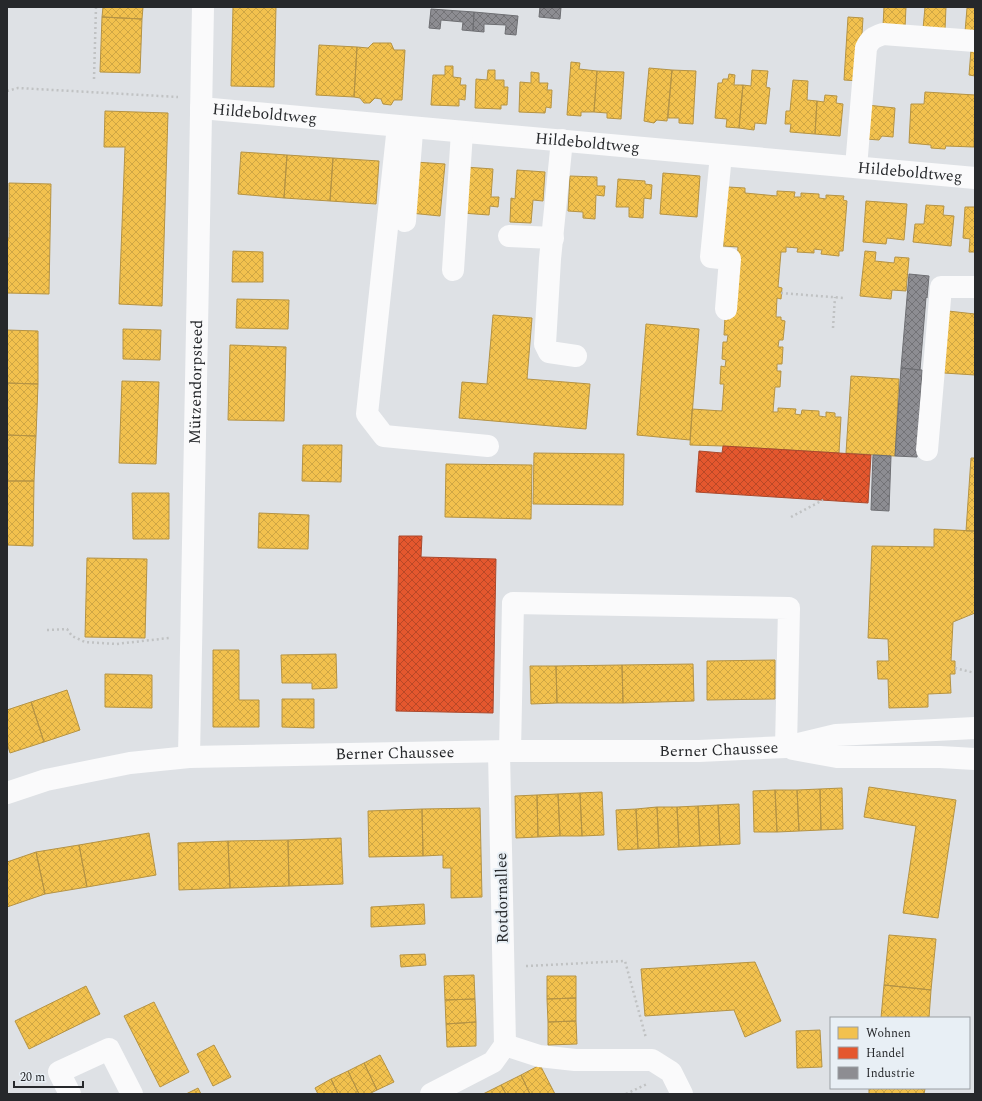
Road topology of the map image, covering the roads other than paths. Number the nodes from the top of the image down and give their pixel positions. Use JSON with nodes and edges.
{"nodes":[{"id":1,"x":203,"y":7,"type":"edge"},
{"id":2,"x":975,"y":41,"type":"edge"},
{"id":3,"x":201,"y":103,"type":"junction"},
{"id":4,"x":405,"y":126,"type":"junction"},
{"id":5,"x":462,"y":132,"type":"junction"},
{"id":6,"x":562,"y":140,"type":"junction"},
{"id":7,"x":721,"y":155,"type":"junction"},
{"id":8,"x":856,"y":167,"type":"junction"},
{"id":9,"x":975,"y":178,"type":"edge"},
{"id":10,"x":405,"y":221,"type":"dead end"},
{"id":11,"x":509,"y":236,"type":"dead end"},
{"id":12,"x":553,"y":238,"type":"junction"},
{"id":13,"x":453,"y":270,"type":"dead end"},
{"id":14,"x":975,"y":288,"type":"edge"},
{"id":15,"x":726,"y":309,"type":"dead end"},
{"id":16,"x":576,"y":356,"type":"dead end"},
{"id":17,"x":488,"y":446,"type":"dead end"},
{"id":18,"x":927,"y":450,"type":"dead end"},
{"id":19,"x":975,"y":728,"type":"edge"},
{"id":20,"x":786,"y":747,"type":"junction"},
{"id":21,"x":504,"y":751,"type":"junction"},
{"id":22,"x":189,"y":757,"type":"junction"},
{"id":23,"x":975,"y":759,"type":"edge"},
{"id":24,"x":7,"y":793,"type":"edge"},
{"id":25,"x":504,"y":1045,"type":"junction"},
{"id":26,"x":70,"y":1094,"type":"edge"},
{"id":27,"x":132,"y":1094,"type":"edge"},
{"id":28,"x":432,"y":1094,"type":"edge"},
{"id":29,"x":682,"y":1094,"type":"edge"}],
"edges":[{"from":1,"to":3,"type":"street","name":"Mützendorpsteed"},
{"from":2,"to":8,"type":"street"},
{"from":3,"to":4,"type":"street","name":"Hildeboldtweg"},
{"from":3,"to":22,"type":"street","name":"Mützendorpsteed"},
{"from":4,"to":5,"type":"street","name":"Hildeboldtweg"},
{"from":4,"to":10,"type":"street"},
{"from":4,"to":17,"type":"street"},
{"from":5,"to":6,"type":"street","name":"Hildeboldtweg"},
{"from":5,"to":13,"type":"street"},
{"from":6,"to":7,"type":"street","name":"Hildeboldtweg"},
{"from":6,"to":12,"type":"street"},
{"from":7,"to":8,"type":"street","name":"Hildeboldtweg"},
{"from":7,"to":15,"type":"street"},
{"from":8,"to":9,"type":"street","name":"Hildeboldtweg"},
{"from":11,"to":12,"type":"street"},
{"from":12,"to":16,"type":"street"},
{"from":14,"to":18,"type":"street"},
{"from":19,"to":20,"type":"street","name":"Berner Chaussee"},
{"from":20,"to":21,"type":"street","name":"Berner Chaussee"},
{"from":20,"to":21,"type":"street","name":"Rotdornallee"},
{"from":20,"to":23,"type":"street","name":"Berner Chaussee"},
{"from":21,"to":22,"type":"street","name":"Berner Chaussee"},
{"from":21,"to":25,"type":"street","name":"Rotdornallee"},
{"from":22,"to":24,"type":"street","name":"Berner Chaussee"},
{"from":25,"to":28,"type":"street"},
{"from":25,"to":29,"type":"street"},
{"from":26,"to":27,"type":"street"}]}
